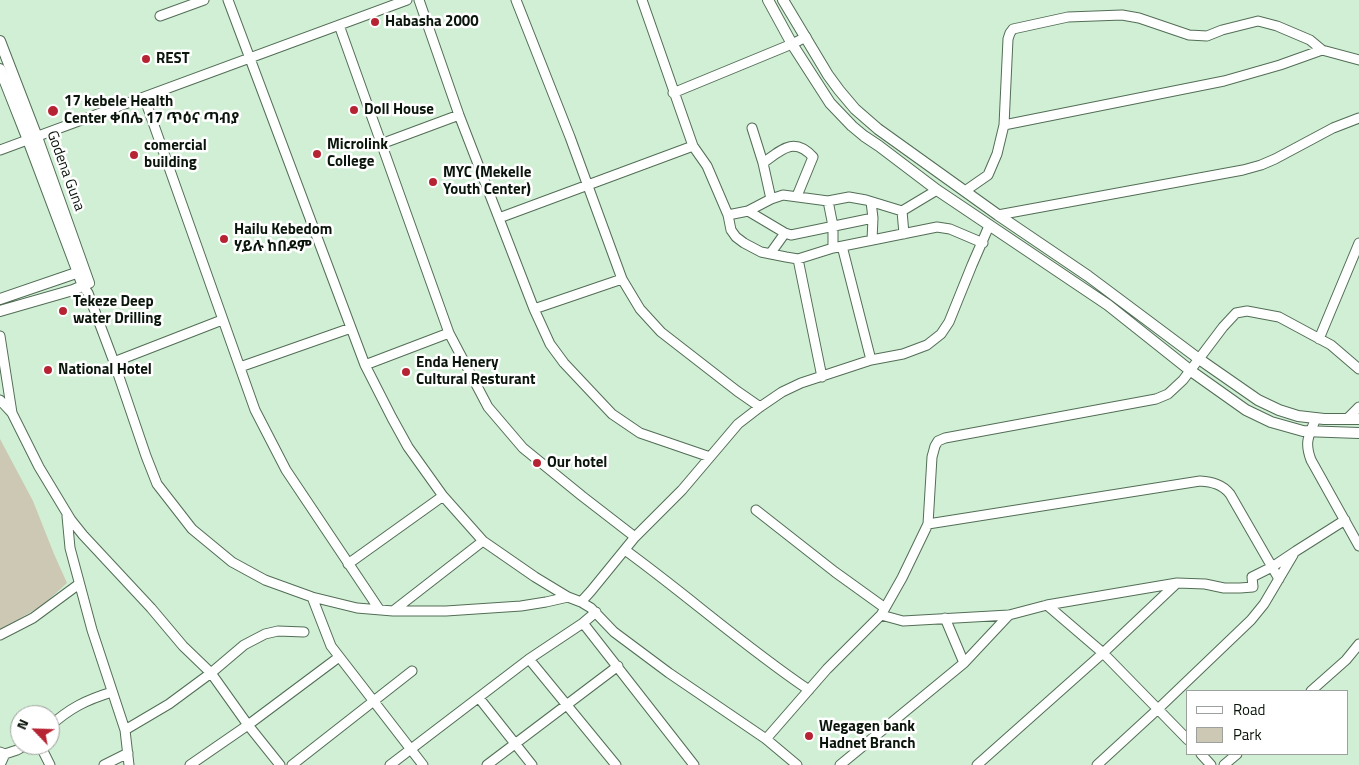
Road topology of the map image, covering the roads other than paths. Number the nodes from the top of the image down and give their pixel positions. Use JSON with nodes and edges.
{"nodes":[{"id":1,"x":204,"y":0,"type":"edge"},
{"id":2,"x":228,"y":0,"type":"edge"},
{"id":3,"x":408,"y":0,"type":"edge"},
{"id":4,"x":419,"y":0,"type":"edge"},
{"id":5,"x":516,"y":0,"type":"edge"},
{"id":6,"x":642,"y":0,"type":"edge"},
{"id":7,"x":768,"y":0,"type":"edge"},
{"id":8,"x":783,"y":0,"type":"edge"},
{"id":9,"x":160,"y":16,"type":"dead end"},
{"id":10,"x":339,"y":25,"type":"junction"},
{"id":11,"x":806,"y":37,"type":"junction"},
{"id":12,"x":0,"y":41,"type":"edge"},
{"id":13,"x":792,"y":44,"type":"junction"},
{"id":14,"x":1322,"y":50,"type":"junction"},
{"id":15,"x":249,"y":58,"type":"junction"},
{"id":16,"x":1359,"y":60,"type":"edge"},
{"id":17,"x":0,"y":70,"type":"edge"},
{"id":18,"x":673,"y":93,"type":"junction"},
{"id":19,"x":144,"y":97,"type":"junction"},
{"id":20,"x":460,"y":114,"type":"junction"},
{"id":21,"x":1359,"y":118,"type":"edge"},
{"id":22,"x":1004,"y":125,"type":"junction"},
{"id":23,"x":752,"y":128,"type":"dead end"},
{"id":24,"x":32,"y":138,"type":"junction"},
{"id":25,"x":380,"y":144,"type":"junction"},
{"id":26,"x":693,"y":146,"type":"junction"},
{"id":27,"x":0,"y":150,"type":"edge"},
{"id":28,"x":763,"y":163,"type":"junction"},
{"id":29,"x":587,"y":185,"type":"junction"},
{"id":30,"x":937,"y":190,"type":"junction"},
{"id":31,"x":966,"y":191,"type":"junction"},
{"id":32,"x":797,"y":196,"type":"junction"},
{"id":33,"x":770,"y":199,"type":"junction"},
{"id":34,"x":828,"y":201,"type":"junction"},
{"id":35,"x":871,"y":202,"type":"junction"},
{"id":36,"x":748,"y":211,"type":"junction"},
{"id":37,"x":902,"y":211,"type":"junction"},
{"id":38,"x":728,"y":215,"type":"junction"},
{"id":39,"x":998,"y":215,"type":"junction"},
{"id":40,"x":499,"y":218,"type":"junction"},
{"id":41,"x":873,"y":218,"type":"junction"},
{"id":42,"x":833,"y":226,"type":"junction"},
{"id":43,"x":989,"y":226,"type":"junction"},
{"id":44,"x":785,"y":233,"type":"junction"},
{"id":45,"x":904,"y":234,"type":"junction"},
{"id":46,"x":872,"y":240,"type":"junction"},
{"id":47,"x":983,"y":243,"type":"junction"},
{"id":48,"x":1359,"y":243,"type":"edge"},
{"id":49,"x":837,"y":247,"type":"junction"},
{"id":50,"x":770,"y":254,"type":"junction"},
{"id":51,"x":798,"y":259,"type":"junction"},
{"id":52,"x":81,"y":271,"type":"junction"},
{"id":53,"x":1088,"y":276,"type":"junction"},
{"id":54,"x":622,"y":279,"type":"junction"},
{"id":55,"x":1080,"y":286,"type":"junction"},
{"id":56,"x":87,"y":287,"type":"junction"},
{"id":57,"x":1114,"y":295,"type":"junction"},
{"id":58,"x":0,"y":299,"type":"edge"},
{"id":59,"x":1108,"y":305,"type":"junction"},
{"id":60,"x":534,"y":309,"type":"junction"},
{"id":61,"x":0,"y":311,"type":"edge"},
{"id":62,"x":222,"y":320,"type":"junction"},
{"id":63,"x":351,"y":328,"type":"junction"},
{"id":64,"x":449,"y":333,"type":"junction"},
{"id":65,"x":0,"y":336,"type":"edge"},
{"id":66,"x":1319,"y":339,"type":"junction"},
{"id":67,"x":1199,"y":359,"type":"junction"},
{"id":68,"x":871,"y":360,"type":"junction"},
{"id":69,"x":114,"y":362,"type":"junction"},
{"id":70,"x":365,"y":365,"type":"junction"},
{"id":71,"x":240,"y":367,"type":"junction"},
{"id":72,"x":1359,"y":369,"type":"edge"},
{"id":73,"x":1191,"y":370,"type":"junction"},
{"id":74,"x":822,"y":377,"type":"junction"},
{"id":75,"x":0,"y":400,"type":"edge"},
{"id":76,"x":760,"y":407,"type":"junction"},
{"id":77,"x":1359,"y":407,"type":"edge"},
{"id":78,"x":12,"y":413,"type":"junction"},
{"id":79,"x":1316,"y":418,"type":"junction"},
{"id":80,"x":1347,"y":419,"type":"junction"},
{"id":81,"x":1359,"y":419,"type":"edge"},
{"id":82,"x":1310,"y":432,"type":"junction"},
{"id":83,"x":1359,"y":433,"type":"edge"},
{"id":84,"x":710,"y":457,"type":"junction"},
{"id":85,"x":443,"y":496,"type":"junction"},
{"id":86,"x":756,"y":510,"type":"dead end"},
{"id":87,"x":67,"y":514,"type":"junction"},
{"id":88,"x":1345,"y":520,"type":"junction"},
{"id":89,"x":928,"y":524,"type":"junction"},
{"id":90,"x":636,"y":537,"type":"junction"},
{"id":91,"x":483,"y":541,"type":"junction"},
{"id":92,"x":1359,"y":546,"type":"edge"},
{"id":93,"x":624,"y":550,"type":"junction"},
{"id":94,"x":1296,"y":551,"type":"junction"},
{"id":95,"x":348,"y":564,"type":"junction"},
{"id":96,"x":1272,"y":567,"type":"junction"},
{"id":97,"x":1279,"y":579,"type":"junction"},
{"id":98,"x":1177,"y":582,"type":"junction"},
{"id":99,"x":79,"y":584,"type":"junction"},
{"id":100,"x":312,"y":597,"type":"junction"},
{"id":101,"x":568,"y":597,"type":"junction"},
{"id":102,"x":581,"y":602,"type":"junction"},
{"id":103,"x":1047,"y":605,"type":"junction"},
{"id":104,"x":379,"y":610,"type":"junction"},
{"id":105,"x":393,"y":611,"type":"junction"},
{"id":106,"x":883,"y":611,"type":"junction"},
{"id":107,"x":596,"y":612,"type":"junction"},
{"id":108,"x":1009,"y":614,"type":"junction"},
{"id":109,"x":945,"y":618,"type":"junction"},
{"id":110,"x":583,"y":623,"type":"junction"},
{"id":111,"x":304,"y":632,"type":"dead end"},
{"id":112,"x":0,"y":635,"type":"edge"},
{"id":113,"x":1359,"y":644,"type":"edge"},
{"id":114,"x":1103,"y":653,"type":"junction"},
{"id":115,"x":339,"y":657,"type":"junction"},
{"id":116,"x":529,"y":660,"type":"junction"},
{"id":117,"x":964,"y":663,"type":"junction"},
{"id":118,"x":618,"y":666,"type":"junction"},
{"id":119,"x":412,"y":671,"type":"dead end"},
{"id":120,"x":211,"y":673,"type":"junction"},
{"id":121,"x":809,"y":690,"type":"junction"},
{"id":122,"x":1312,"y":690,"type":"edge"},
{"id":123,"x":112,"y":692,"type":"junction"},
{"id":124,"x":479,"y":698,"type":"junction"},
{"id":125,"x":373,"y":700,"type":"junction"},
{"id":126,"x":566,"y":705,"type":"junction"},
{"id":127,"x":1158,"y":709,"type":"junction"},
{"id":128,"x":60,"y":718,"type":"edge"},
{"id":129,"x":248,"y":725,"type":"junction"},
{"id":130,"x":125,"y":730,"type":"junction"},
{"id":131,"x":1186,"y":738,"type":"edge"},
{"id":132,"x":766,"y":739,"type":"junction"},
{"id":133,"x":515,"y":744,"type":"junction"},
{"id":134,"x":411,"y":749,"type":"junction"},
{"id":135,"x":2,"y":753,"type":"edge"},
{"id":136,"x":128,"y":753,"type":"junction"},
{"id":137,"x":1201,"y":755,"type":"edge"},
{"id":138,"x":1236,"y":755,"type":"edge"},
{"id":139,"x":690,"y":764,"type":"edge"},
{"id":140,"x":0,"y":765,"type":"edge"},
{"id":141,"x":104,"y":765,"type":"edge"},
{"id":142,"x":129,"y":765,"type":"edge"},
{"id":143,"x":190,"y":765,"type":"edge"},
{"id":144,"x":280,"y":765,"type":"edge"},
{"id":145,"x":292,"y":765,"type":"edge"},
{"id":146,"x":390,"y":765,"type":"edge"},
{"id":147,"x":423,"y":765,"type":"edge"},
{"id":148,"x":486,"y":765,"type":"edge"},
{"id":149,"x":532,"y":765,"type":"edge"},
{"id":150,"x":616,"y":765,"type":"edge"},
{"id":151,"x":797,"y":765,"type":"edge"},
{"id":152,"x":840,"y":765,"type":"edge"},
{"id":153,"x":977,"y":765,"type":"edge"},
{"id":154,"x":1096,"y":765,"type":"edge"},
{"id":155,"x":1211,"y":765,"type":"edge"},
{"id":156,"x":1224,"y":765,"type":"edge"}],
"edges":[{"from":1,"to":9,"type":"street"},
{"from":2,"to":15,"type":"street"},
{"from":3,"to":10,"type":"street"},
{"from":4,"to":20,"type":"street"},
{"from":5,"to":29,"type":"street"},
{"from":6,"to":18,"type":"street"},
{"from":7,"to":13,"type":"main road"},
{"from":8,"to":11,"type":"main road"},
{"from":10,"to":15,"type":"street"},
{"from":10,"to":25,"type":"street"},
{"from":11,"to":13,"type":"street"},
{"from":11,"to":31,"type":"main road"},
{"from":12,"to":24,"type":"main road","name":"Godena Guna"},
{"from":13,"to":18,"type":"street"},
{"from":13,"to":30,"type":"main road"},
{"from":14,"to":16,"type":"street"},
{"from":14,"to":22,"type":"street"},
{"from":14,"to":22,"type":"street"},
{"from":15,"to":19,"type":"street"},
{"from":15,"to":63,"type":"street"},
{"from":17,"to":24,"type":"main road","name":"Godena Guna"},
{"from":18,"to":26,"type":"street"},
{"from":19,"to":24,"type":"street"},
{"from":19,"to":62,"type":"street"},
{"from":20,"to":25,"type":"street"},
{"from":20,"to":40,"type":"street"},
{"from":21,"to":39,"type":"street"},
{"from":22,"to":31,"type":"street"},
{"from":23,"to":28,"type":"street"},
{"from":24,"to":27,"type":"street"},
{"from":24,"to":52,"type":"main road","name":"Godena Guna"},
{"from":25,"to":64,"type":"street"},
{"from":26,"to":29,"type":"street"},
{"from":26,"to":38,"type":"street"},
{"from":28,"to":32,"type":"street"},
{"from":28,"to":33,"type":"street"},
{"from":29,"to":40,"type":"street"},
{"from":29,"to":54,"type":"street"},
{"from":30,"to":37,"type":"street"},
{"from":30,"to":43,"type":"main road"},
{"from":31,"to":39,"type":"main road"},
{"from":32,"to":33,"type":"street"},
{"from":32,"to":34,"type":"street"},
{"from":33,"to":36,"type":"street"},
{"from":34,"to":35,"type":"street"},
{"from":34,"to":42,"type":"street"},
{"from":35,"to":37,"type":"street"},
{"from":35,"to":41,"type":"street"},
{"from":36,"to":38,"type":"street"},
{"from":36,"to":44,"type":"street"},
{"from":37,"to":45,"type":"street"},
{"from":38,"to":50,"type":"street"},
{"from":39,"to":53,"type":"main road"},
{"from":40,"to":60,"type":"street"},
{"from":41,"to":42,"type":"street"},
{"from":41,"to":46,"type":"street"},
{"from":42,"to":44,"type":"street"},
{"from":42,"to":49,"type":"street"},
{"from":43,"to":47,"type":"street"},
{"from":43,"to":55,"type":"main road"},
{"from":44,"to":50,"type":"street"},
{"from":45,"to":46,"type":"street"},
{"from":45,"to":47,"type":"street"},
{"from":46,"to":49,"type":"street"},
{"from":47,"to":68,"type":"street"},
{"from":48,"to":66,"type":"street"},
{"from":49,"to":51,"type":"street"},
{"from":49,"to":68,"type":"street"},
{"from":50,"to":51,"type":"street"},
{"from":51,"to":74,"type":"street"},
{"from":52,"to":56,"type":"main road","name":"Godena Guna"},
{"from":52,"to":58,"type":"main road"},
{"from":53,"to":55,"type":"main road"},
{"from":53,"to":57,"type":"main road"},
{"from":54,"to":60,"type":"street"},
{"from":54,"to":76,"type":"street"},
{"from":55,"to":59,"type":"main road"},
{"from":56,"to":61,"type":"main road"},
{"from":56,"to":69,"type":"street"},
{"from":57,"to":59,"type":"main road"},
{"from":57,"to":67,"type":"main road"},
{"from":59,"to":73,"type":"main road"},
{"from":60,"to":84,"type":"street"},
{"from":62,"to":69,"type":"street"},
{"from":62,"to":71,"type":"street"},
{"from":63,"to":70,"type":"street"},
{"from":63,"to":71,"type":"street"},
{"from":64,"to":70,"type":"street"},
{"from":64,"to":90,"type":"street"},
{"from":65,"to":78,"type":"street"},
{"from":66,"to":67,"type":"street"},
{"from":66,"to":72,"type":"street"},
{"from":67,"to":73,"type":"street"},
{"from":67,"to":79,"type":"main road"},
{"from":68,"to":74,"type":"street"},
{"from":69,"to":100,"type":"street"},
{"from":70,"to":85,"type":"street"},
{"from":71,"to":95,"type":"street"},
{"from":73,"to":82,"type":"main road"},
{"from":73,"to":89,"type":"street"},
{"from":74,"to":76,"type":"street"},
{"from":75,"to":78,"type":"street"},
{"from":76,"to":84,"type":"street"},
{"from":77,"to":80,"type":"street"},
{"from":78,"to":87,"type":"street"},
{"from":79,"to":80,"type":"main road"},
{"from":79,"to":82,"type":"street"},
{"from":80,"to":81,"type":"main road"},
{"from":82,"to":83,"type":"main road"},
{"from":82,"to":88,"type":"street"},
{"from":84,"to":90,"type":"street"},
{"from":85,"to":91,"type":"street"},
{"from":85,"to":95,"type":"street"},
{"from":86,"to":106,"type":"street"},
{"from":87,"to":99,"type":"street"},
{"from":87,"to":120,"type":"street"},
{"from":88,"to":92,"type":"street"},
{"from":88,"to":94,"type":"street"},
{"from":89,"to":96,"type":"street"},
{"from":89,"to":106,"type":"street"},
{"from":90,"to":93,"type":"street"},
{"from":91,"to":101,"type":"street"},
{"from":91,"to":105,"type":"street"},
{"from":93,"to":102,"type":"street"},
{"from":93,"to":121,"type":"street"},
{"from":94,"to":96,"type":"street"},
{"from":94,"to":97,"type":"street"},
{"from":95,"to":104,"type":"street"},
{"from":96,"to":97,"type":"street"},
{"from":96,"to":98,"type":"street"},
{"from":97,"to":127,"type":"street"},
{"from":98,"to":103,"type":"street"},
{"from":98,"to":114,"type":"street"},
{"from":99,"to":112,"type":"street"},
{"from":99,"to":123,"type":"street"},
{"from":100,"to":104,"type":"street"},
{"from":100,"to":115,"type":"street"},
{"from":101,"to":102,"type":"street"},
{"from":101,"to":105,"type":"street"},
{"from":102,"to":107,"type":"street"},
{"from":103,"to":108,"type":"street"},
{"from":103,"to":114,"type":"street"},
{"from":104,"to":105,"type":"street"},
{"from":106,"to":109,"type":"street"},
{"from":106,"to":121,"type":"street"},
{"from":107,"to":110,"type":"street"},
{"from":107,"to":132,"type":"street"},
{"from":108,"to":109,"type":"street"},
{"from":108,"to":117,"type":"street"},
{"from":109,"to":117,"type":"street"},
{"from":110,"to":116,"type":"street"},
{"from":110,"to":118,"type":"street"},
{"from":111,"to":120,"type":"street"},
{"from":113,"to":122,"type":"street"},
{"from":114,"to":127,"type":"street"},
{"from":114,"to":153,"type":"street"},
{"from":115,"to":125,"type":"street"},
{"from":115,"to":129,"type":"street"},
{"from":116,"to":124,"type":"street"},
{"from":116,"to":126,"type":"street"},
{"from":117,"to":152,"type":"street"},
{"from":118,"to":126,"type":"street"},
{"from":118,"to":139,"type":"street"},
{"from":119,"to":125,"type":"street"},
{"from":120,"to":129,"type":"street"},
{"from":120,"to":130,"type":"street"},
{"from":121,"to":132,"type":"street"},
{"from":123,"to":128,"type":"street"},
{"from":123,"to":130,"type":"street"},
{"from":124,"to":133,"type":"street"},
{"from":124,"to":134,"type":"street"},
{"from":125,"to":134,"type":"street"},
{"from":125,"to":145,"type":"street"},
{"from":126,"to":133,"type":"street"},
{"from":126,"to":150,"type":"street"},
{"from":127,"to":131,"type":"street"},
{"from":127,"to":154,"type":"street"},
{"from":129,"to":143,"type":"street"},
{"from":129,"to":144,"type":"street"},
{"from":130,"to":136,"type":"street"},
{"from":132,"to":151,"type":"street"},
{"from":133,"to":148,"type":"street"},
{"from":133,"to":149,"type":"street"},
{"from":134,"to":146,"type":"street"},
{"from":134,"to":147,"type":"street"},
{"from":135,"to":140,"type":"street"},
{"from":136,"to":141,"type":"street"},
{"from":136,"to":142,"type":"street"},
{"from":137,"to":155,"type":"street"},
{"from":138,"to":156,"type":"street"}]}
